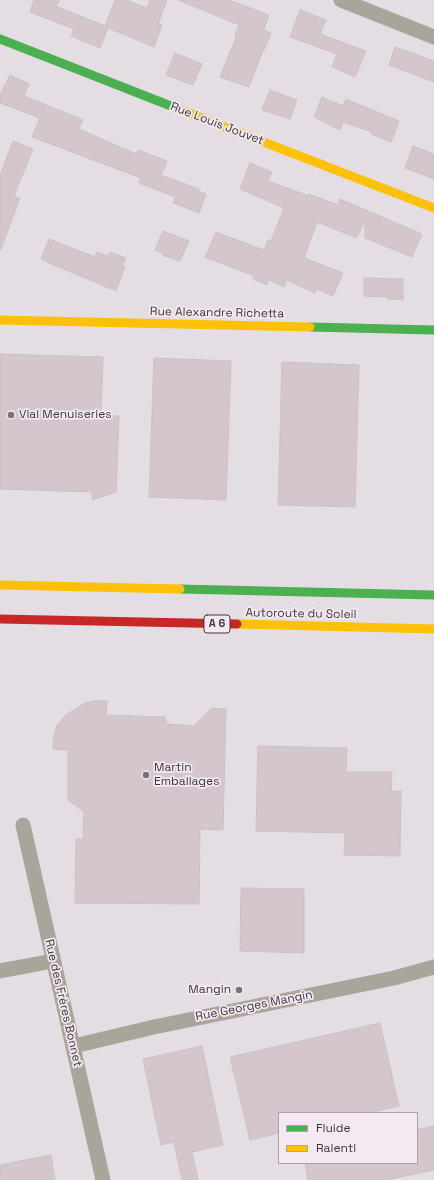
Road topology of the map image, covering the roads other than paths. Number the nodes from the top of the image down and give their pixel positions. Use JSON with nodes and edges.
{"nodes":[{"id":1,"x":340,"y":0,"type":"edge"},
{"id":2,"x":434,"y":37,"type":"edge"},
{"id":3,"x":0,"y":39,"type":"edge"},
{"id":4,"x":434,"y":208,"type":"edge"},
{"id":5,"x":0,"y":320,"type":"edge"},
{"id":6,"x":434,"y":328,"type":"edge"},
{"id":7,"x":0,"y":585,"type":"edge"},
{"id":8,"x":434,"y":595,"type":"edge"},
{"id":9,"x":0,"y":619,"type":"edge"},
{"id":10,"x":434,"y":629,"type":"edge"},
{"id":11,"x":23,"y":825,"type":"dead end"},
{"id":12,"x":53,"y":961,"type":"junction"},
{"id":13,"x":434,"y":967,"type":"edge"},
{"id":14,"x":0,"y":972,"type":"edge"},
{"id":15,"x":74,"y":1046,"type":"junction"},
{"id":16,"x":104,"y":1180,"type":"edge"}],
"edges":[{"from":1,"to":2,"type":"street"},
{"from":3,"to":4,"type":"main road","name":"Rue Louis Jouvet"},
{"from":5,"to":6,"type":"main road","name":"Rue Alexandre Richetta"},
{"from":7,"to":8,"type":"main road","name":"Autoroute du Soleil"},
{"from":9,"to":10,"type":"main road","name":"Autoroute du Soleil","number":"A 6"},
{"from":11,"to":12,"type":"street","name":"Rue des Frères Bonnet"},
{"from":12,"to":14,"type":"street"},
{"from":12,"to":15,"type":"street","name":"Rue des Frères Bonnet"},
{"from":13,"to":15,"type":"street","name":"Rue Georges Mangin"},
{"from":15,"to":16,"type":"street","name":"Rue des Frères Bonnet"}]}
